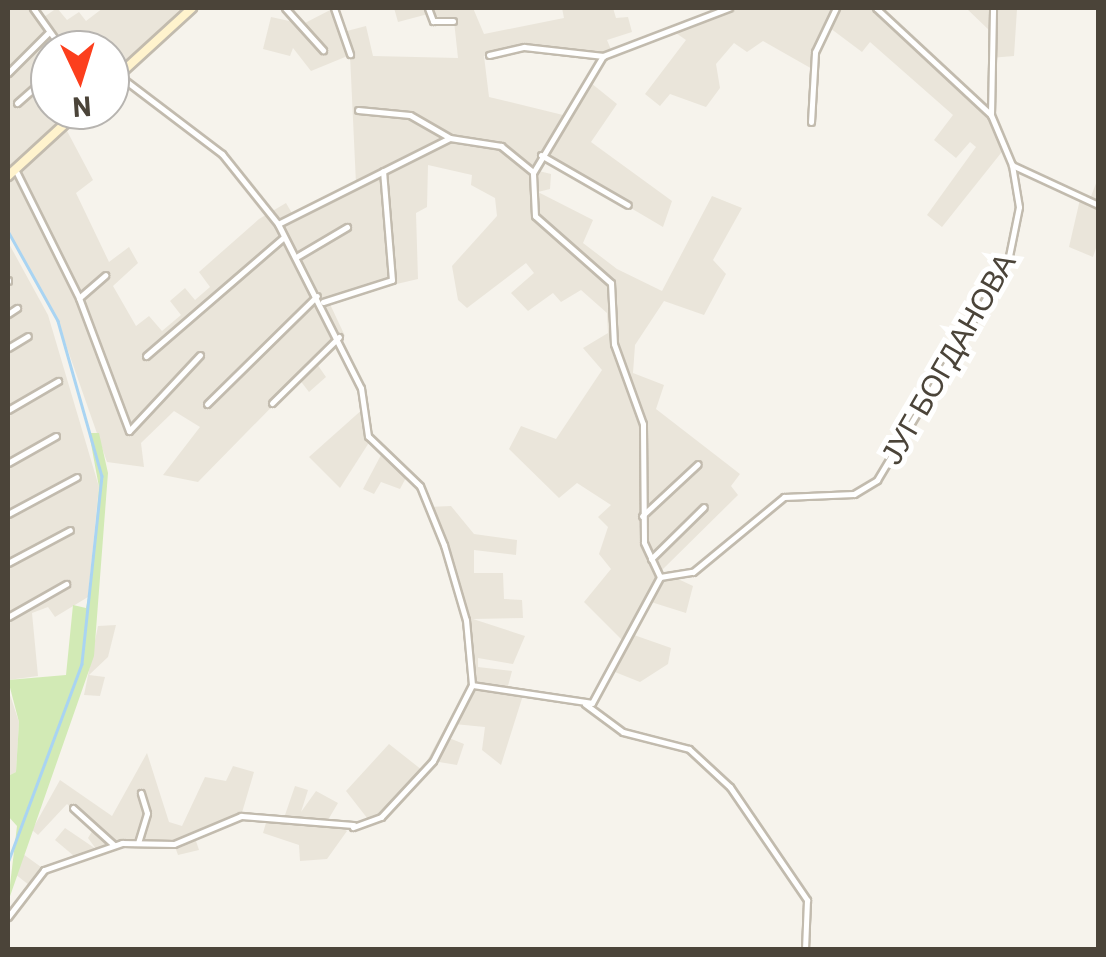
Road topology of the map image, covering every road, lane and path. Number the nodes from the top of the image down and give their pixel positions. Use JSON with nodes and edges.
{"nodes":[{"id":1,"x":33,"y":8,"type":"edge"},
{"id":2,"x":192,"y":8,"type":"edge"},
{"id":3,"x":285,"y":8,"type":"edge"},
{"id":4,"x":334,"y":8,"type":"edge"},
{"id":5,"x":428,"y":8,"type":"edge"},
{"id":6,"x":728,"y":8,"type":"edge"},
{"id":7,"x":836,"y":8,"type":"edge"},
{"id":8,"x":876,"y":8,"type":"edge"},
{"id":9,"x":993,"y":8,"type":"edge"},
{"id":10,"x":453,"y":20,"type":"dead end"},
{"id":11,"x":48,"y":30,"type":"edge"},
{"id":12,"x":323,"y":50,"type":"dead end"},
{"id":13,"x":30,"y":51,"type":"edge"},
{"id":14,"x":350,"y":54,"type":"dead end"},
{"id":15,"x":489,"y":55,"type":"dead end"},
{"id":16,"x":603,"y":56,"type":"junction"},
{"id":17,"x":130,"y":64,"type":"edge"},
{"id":18,"x":8,"y":73,"type":"edge"},
{"id":19,"x":130,"y":84,"type":"edge"},
{"id":20,"x":30,"y":92,"type":"edge"},
{"id":21,"x":17,"y":103,"type":"dead end"},
{"id":22,"x":358,"y":110,"type":"dead end"},
{"id":23,"x":991,"y":115,"type":"junction"},
{"id":24,"x":810,"y":122,"type":"dead end"},
{"id":25,"x":58,"y":130,"type":"edge"},
{"id":26,"x":450,"y":138,"type":"junction"},
{"id":27,"x":541,"y":155,"type":"junction"},
{"id":28,"x":1012,"y":165,"type":"junction"},
{"id":29,"x":383,"y":171,"type":"junction"},
{"id":30,"x":11,"y":172,"type":"edge"},
{"id":31,"x":533,"y":172,"type":"junction"},
{"id":32,"x":628,"y":205,"type":"dead end"},
{"id":33,"x":1098,"y":205,"type":"edge"},
{"id":34,"x":278,"y":224,"type":"junction"},
{"id":35,"x":347,"y":227,"type":"dead end"},
{"id":36,"x":285,"y":236,"type":"junction"},
{"id":37,"x":297,"y":256,"type":"junction"},
{"id":38,"x":105,"y":275,"type":"dead end"},
{"id":39,"x":79,"y":298,"type":"junction"},
{"id":40,"x":320,"y":299,"type":"junction"},
{"id":41,"x":17,"y":308,"type":"dead end"},
{"id":42,"x":8,"y":314,"type":"edge"},
{"id":43,"x":28,"y":336,"type":"dead end"},
{"id":44,"x":339,"y":337,"type":"junction"},
{"id":45,"x":8,"y":348,"type":"edge"},
{"id":46,"x":200,"y":355,"type":"dead end"},
{"id":47,"x":146,"y":356,"type":"dead end"},
{"id":48,"x":58,"y":382,"type":"dead end"},
{"id":49,"x":272,"y":403,"type":"dead end"},
{"id":50,"x":207,"y":404,"type":"dead end"},
{"id":51,"x":8,"y":410,"type":"edge"},
{"id":52,"x":56,"y":436,"type":"dead end"},
{"id":53,"x":8,"y":463,"type":"edge"},
{"id":54,"x":698,"y":464,"type":"dead end"},
{"id":55,"x":77,"y":477,"type":"dead end"},
{"id":56,"x":704,"y":507,"type":"dead end"},
{"id":57,"x":8,"y":514,"type":"edge"},
{"id":58,"x":642,"y":516,"type":"junction"},
{"id":59,"x":70,"y":530,"type":"dead end"},
{"id":60,"x":652,"y":558,"type":"junction"},
{"id":61,"x":8,"y":563,"type":"edge"},
{"id":62,"x":660,"y":576,"type":"junction"},
{"id":63,"x":66,"y":584,"type":"dead end"},
{"id":64,"x":8,"y":618,"type":"edge"},
{"id":65,"x":472,"y":685,"type":"junction"},
{"id":66,"x":584,"y":704,"type":"junction"},
{"id":67,"x":141,"y":794,"type":"dead end"},
{"id":68,"x":73,"y":808,"type":"dead end"},
{"id":69,"x":138,"y":843,"type":"junction"},
{"id":70,"x":114,"y":846,"type":"junction"},
{"id":71,"x":8,"y":918,"type":"edge"},
{"id":72,"x":805,"y":950,"type":"edge"}],
"edges":[{"from":1,"to":11,"type":"street"},
{"from":2,"to":17,"type":"main road"},
{"from":3,"to":12,"type":"street"},
{"from":4,"to":14,"type":"street"},
{"from":5,"to":10,"type":"street"},
{"from":6,"to":16,"type":"street"},
{"from":7,"to":24,"type":"street"},
{"from":8,"to":23,"type":"street","name":"ЈУГ БОГДАНОВА"},
{"from":9,"to":23,"type":"street"},
{"from":13,"to":18,"type":"street"},
{"from":15,"to":16,"type":"street"},
{"from":16,"to":27,"type":"street"},
{"from":19,"to":34,"type":"street"},
{"from":20,"to":21,"type":"street"},
{"from":22,"to":26,"type":"street"},
{"from":23,"to":28,"type":"street","name":"ЈУГ БОГДАНОВА"},
{"from":25,"to":30,"type":"main road"},
{"from":26,"to":29,"type":"street"},
{"from":26,"to":31,"type":"street"},
{"from":27,"to":31,"type":"street"},
{"from":27,"to":32,"type":"street"},
{"from":28,"to":33,"type":"street"},
{"from":28,"to":62,"type":"street","name":"ЈУГ БОГДАНОВА"},
{"from":29,"to":34,"type":"street"},
{"from":29,"to":40,"type":"street"},
{"from":30,"to":39,"type":"street"},
{"from":31,"to":58,"type":"street"},
{"from":34,"to":36,"type":"street"},
{"from":35,"to":37,"type":"street"},
{"from":36,"to":37,"type":"street"},
{"from":36,"to":47,"type":"street"},
{"from":37,"to":40,"type":"street"},
{"from":38,"to":39,"type":"street"},
{"from":39,"to":46,"type":"street"},
{"from":40,"to":44,"type":"street"},
{"from":40,"to":50,"type":"street"},
{"from":41,"to":42,"type":"street"},
{"from":43,"to":45,"type":"street"},
{"from":44,"to":49,"type":"street"},
{"from":44,"to":65,"type":"street"},
{"from":48,"to":51,"type":"street"},
{"from":52,"to":53,"type":"street"},
{"from":54,"to":58,"type":"street"},
{"from":55,"to":57,"type":"street"},
{"from":56,"to":60,"type":"street"},
{"from":58,"to":60,"type":"street"},
{"from":59,"to":61,"type":"street"},
{"from":60,"to":62,"type":"street"},
{"from":62,"to":66,"type":"street"},
{"from":63,"to":64,"type":"street"},
{"from":65,"to":66,"type":"street"},
{"from":65,"to":69,"type":"street"},
{"from":66,"to":72,"type":"street"},
{"from":67,"to":69,"type":"street"},
{"from":68,"to":70,"type":"street"},
{"from":69,"to":70,"type":"street"},
{"from":70,"to":71,"type":"street"}]}
